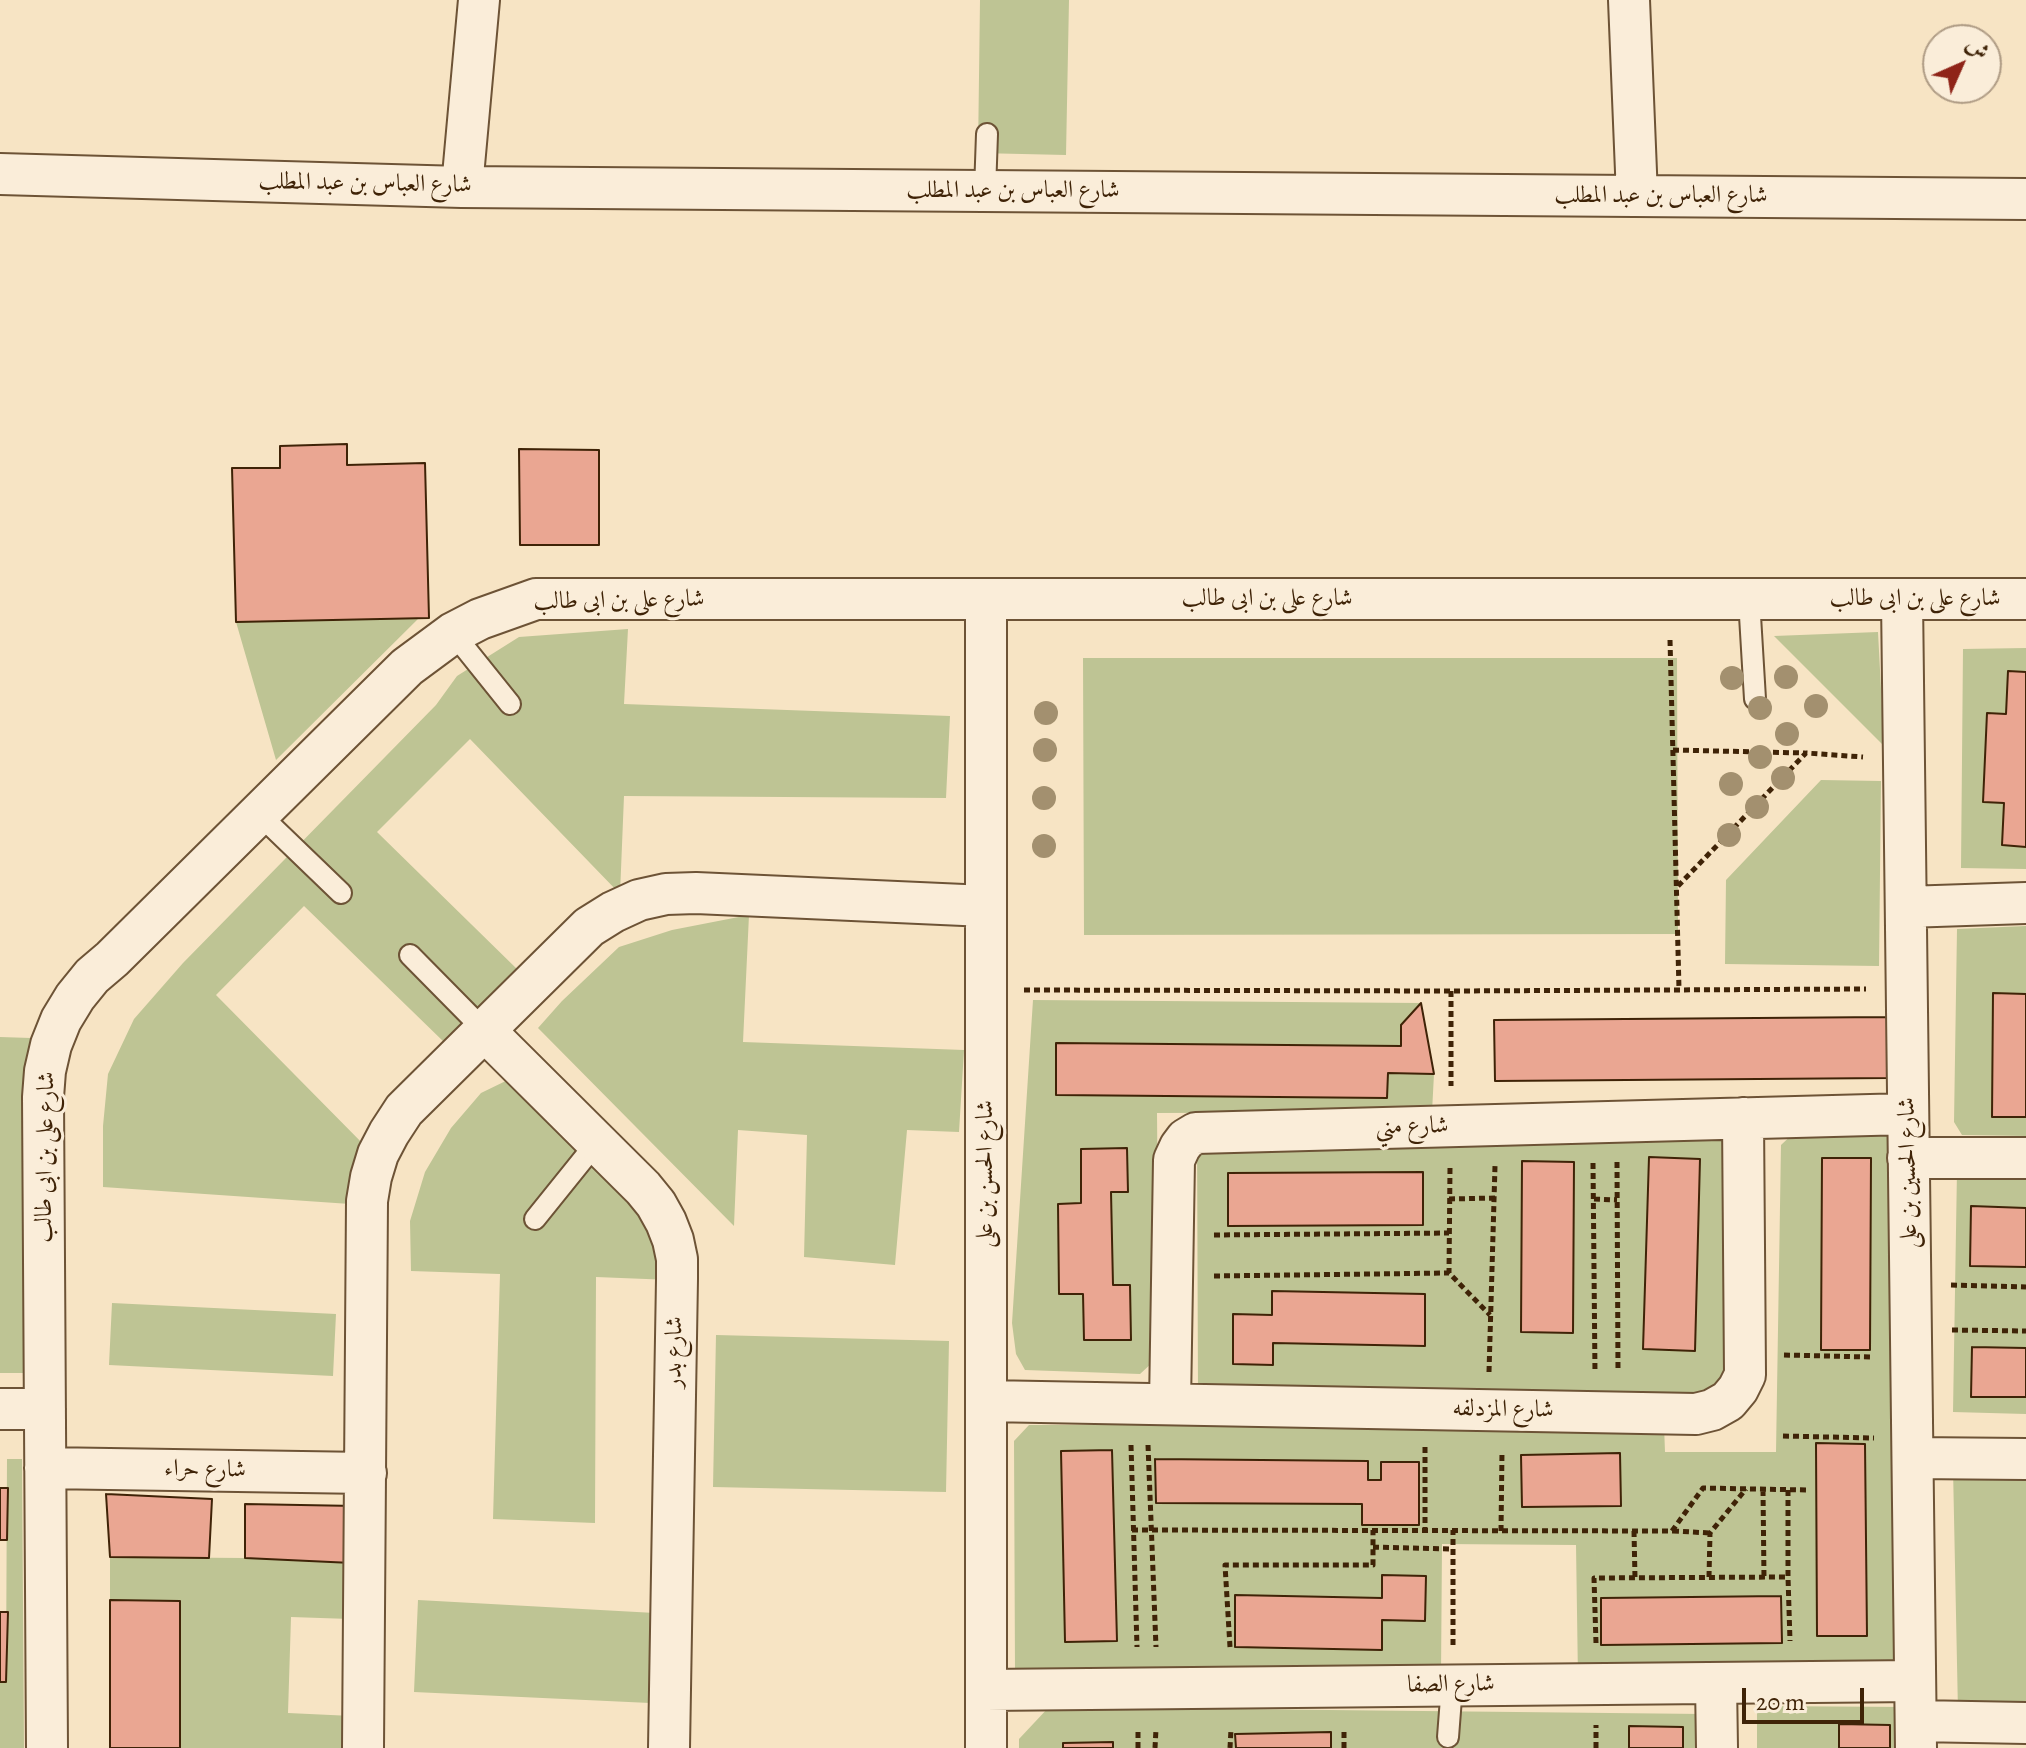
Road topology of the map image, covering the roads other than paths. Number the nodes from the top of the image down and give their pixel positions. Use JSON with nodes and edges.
{"nodes":[{"id":1,"x":479,"y":0,"type":"edge"},
{"id":2,"x":1629,"y":0,"type":"edge"},
{"id":3,"x":987,"y":134,"type":"dead end"},
{"id":4,"x":0,"y":174,"type":"edge"},
{"id":5,"x":462,"y":187,"type":"junction"},
{"id":6,"x":985,"y":191,"type":"junction"},
{"id":7,"x":1637,"y":196,"type":"junction"},
{"id":8,"x":2026,"y":199,"type":"edge"},
{"id":9,"x":986,"y":599,"type":"junction"},
{"id":10,"x":1749,"y":599,"type":"junction"},
{"id":11,"x":1902,"y":599,"type":"junction"},
{"id":12,"x":2026,"y":599,"type":"edge"},
{"id":13,"x":453,"y":633,"type":"junction"},
{"id":14,"x":1755,"y":699,"type":"dead end"},
{"id":15,"x":510,"y":704,"type":"dead end"},
{"id":16,"x":259,"y":814,"type":"junction"},
{"id":17,"x":341,"y":893,"type":"dead end"},
{"id":18,"x":2026,"y":903,"type":"edge"},
{"id":19,"x":986,"y":906,"type":"junction"},
{"id":20,"x":1906,"y":907,"type":"junction"},
{"id":21,"x":410,"y":955,"type":"dead end"},
{"id":22,"x":484,"y":1030,"type":"junction"},
{"id":23,"x":1908,"y":1114,"type":"junction"},
{"id":24,"x":1743,"y":1118,"type":"junction"},
{"id":25,"x":597,"y":1142,"type":"junction"},
{"id":26,"x":1908,"y":1158,"type":"junction"},
{"id":27,"x":2026,"y":1158,"type":"edge"},
{"id":28,"x":535,"y":1219,"type":"dead end"},
{"id":29,"x":986,"y":1401,"type":"junction"},
{"id":30,"x":1149,"y":1404,"type":"junction"},
{"id":31,"x":0,"y":1409,"type":"edge"},
{"id":32,"x":45,"y":1409,"type":"junction"},
{"id":33,"x":1912,"y":1448,"type":"junction"},
{"id":34,"x":2026,"y":1459,"type":"edge"},
{"id":35,"x":45,"y":1468,"type":"junction"},
{"id":36,"x":366,"y":1473,"type":"junction"},
{"id":37,"x":1915,"y":1681,"type":"junction"},
{"id":38,"x":1716,"y":1683,"type":"junction"},
{"id":39,"x":1452,"y":1685,"type":"junction"},
{"id":40,"x":986,"y":1690,"type":"junction"},
{"id":41,"x":2026,"y":1723,"type":"edge"},
{"id":42,"x":1916,"y":1735,"type":"edge"},
{"id":43,"x":1448,"y":1737,"type":"dead end"},
{"id":44,"x":47,"y":1748,"type":"edge"},
{"id":45,"x":363,"y":1748,"type":"edge"},
{"id":46,"x":669,"y":1748,"type":"edge"},
{"id":47,"x":986,"y":1748,"type":"edge"},
{"id":48,"x":1717,"y":1748,"type":"edge"}],
"edges":[{"from":1,"to":5,"type":"street"},
{"from":2,"to":7,"type":"street"},
{"from":3,"to":6,"type":"lane"},
{"from":4,"to":5,"type":"street","name":"شارع العباس بن عبد المطلب"},
{"from":5,"to":6,"type":"street","name":"شارع العباس بن عبد المطلب"},
{"from":6,"to":7,"type":"street","name":"شارع العباس بن عبد المطلب"},
{"from":7,"to":8,"type":"street","name":"شارع العباس بن عبد المطلب"},
{"from":9,"to":10,"type":"street","name":"شارع على بن ابى طالب"},
{"from":9,"to":13,"type":"street","name":"شارع على بن ابى طالب"},
{"from":9,"to":19,"type":"street","name":"شارع الحسن بن على"},
{"from":10,"to":11,"type":"street","name":"شارع على بن ابى طالب"},
{"from":10,"to":14,"type":"lane"},
{"from":11,"to":12,"type":"street","name":"شارع على بن ابى طالب"},
{"from":11,"to":20,"type":"street","name":"شارع الحسين بن على"},
{"from":13,"to":15,"type":"lane"},
{"from":13,"to":16,"type":"street","name":"شارع على بن ابى طالب"},
{"from":16,"to":17,"type":"lane"},
{"from":16,"to":32,"type":"street","name":"شارع على بن ابى طالب"},
{"from":18,"to":20,"type":"street"},
{"from":19,"to":22,"type":"street"},
{"from":19,"to":29,"type":"street","name":"شارع الحسن بن على"},
{"from":20,"to":23,"type":"street","name":"شارع الحسين بن على"},
{"from":21,"to":22,"type":"lane"},
{"from":22,"to":25,"type":"street","name":"شارع بدر"},
{"from":22,"to":36,"type":"street"},
{"from":23,"to":24,"type":"street","name":"شارع مني"},
{"from":23,"to":26,"type":"street","name":"شارع الحسين بن على"},
{"from":24,"to":30,"type":"street","name":"شارع مني"},
{"from":24,"to":30,"type":"street","name":"شارع المزدلفه"},
{"from":25,"to":28,"type":"lane"},
{"from":25,"to":46,"type":"street","name":"شارع بدر"},
{"from":26,"to":27,"type":"street"},
{"from":26,"to":33,"type":"street","name":"شارع الحسين بن على"},
{"from":29,"to":30,"type":"street","name":"شارع المزدلفه"},
{"from":29,"to":40,"type":"street","name":"شارع الحسن بن على"},
{"from":31,"to":32,"type":"street"},
{"from":32,"to":35,"type":"street","name":"شارع على بن ابى طالب"},
{"from":33,"to":34,"type":"street"},
{"from":33,"to":37,"type":"street","name":"شارع الحسين بن على"},
{"from":35,"to":36,"type":"street","name":"شارع حراء"},
{"from":35,"to":44,"type":"street","name":"شارع على بن ابى طالب"},
{"from":36,"to":45,"type":"street"},
{"from":37,"to":38,"type":"street","name":"شارع الصفا"},
{"from":37,"to":42,"type":"street","name":"شارع الحسين بن على"},
{"from":38,"to":39,"type":"street","name":"شارع الصفا"},
{"from":38,"to":48,"type":"street"},
{"from":39,"to":40,"type":"street","name":"شارع الصفا"},
{"from":39,"to":43,"type":"lane"},
{"from":40,"to":47,"type":"street","name":"شارع الحسن بن على"},
{"from":41,"to":42,"type":"street"}]}
